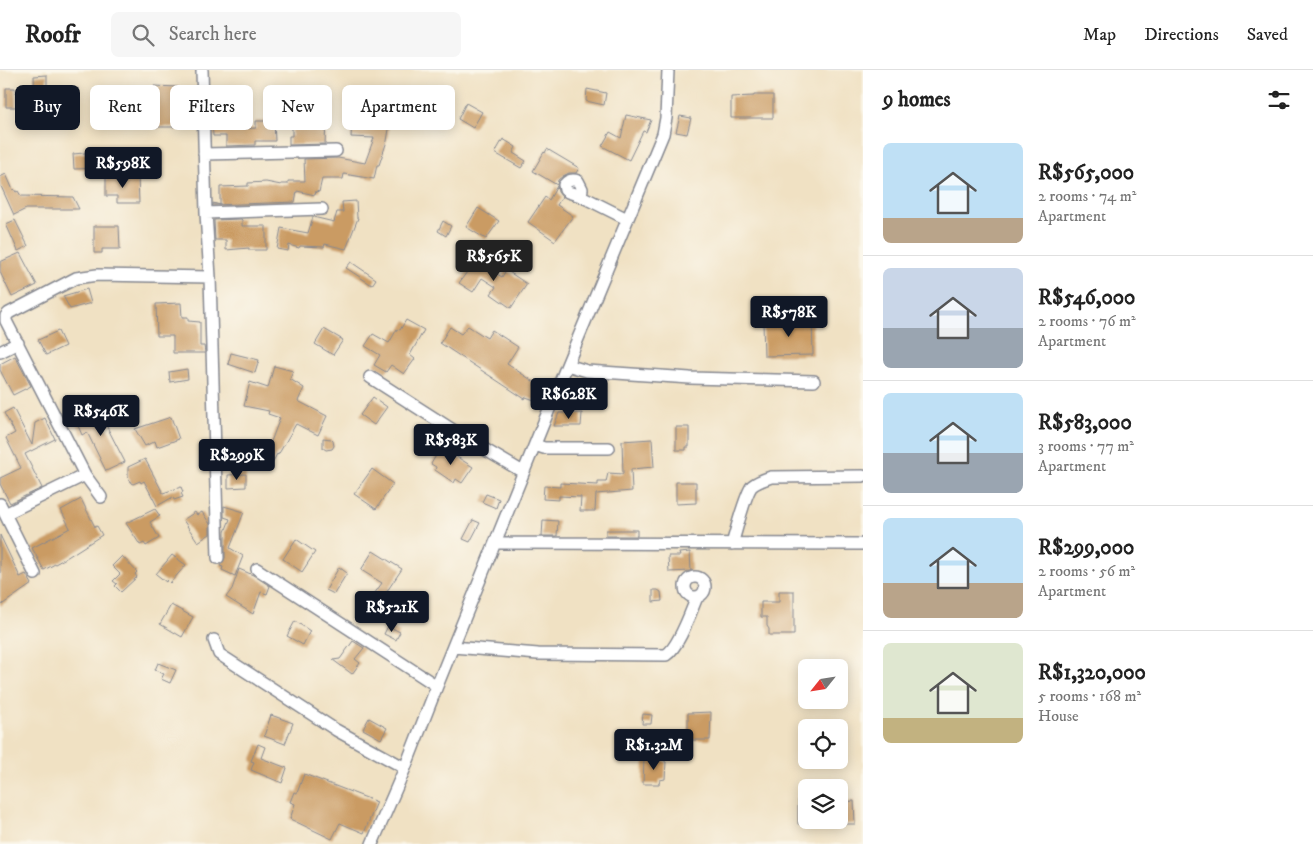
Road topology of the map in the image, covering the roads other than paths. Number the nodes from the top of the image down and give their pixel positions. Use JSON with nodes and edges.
{"nodes":[{"id":1,"x":202,"y":70,"type":"edge"},
{"id":2,"x":668,"y":70,"type":"edge"},
{"id":3,"x":336,"y":151,"type":"dead end"},
{"id":4,"x":204,"y":154,"type":"junction"},
{"id":5,"x":581,"y":196,"type":"dead end"},
{"id":6,"x":322,"y":209,"type":"dead end"},
{"id":7,"x":206,"y":213,"type":"junction"},
{"id":8,"x":627,"y":219,"type":"junction"},
{"id":9,"x":210,"y":277,"type":"junction"},
{"id":10,"x":18,"y":343,"type":"junction"},
{"id":11,"x":0,"y":352,"type":"edge"},
{"id":12,"x":567,"y":365,"type":"junction"},
{"id":13,"x":370,"y":377,"type":"dead end"},
{"id":14,"x":814,"y":381,"type":"dead end"},
{"id":15,"x":534,"y":445,"type":"junction"},
{"id":16,"x":609,"y":448,"type":"dead end"},
{"id":17,"x":523,"y":472,"type":"junction"},
{"id":18,"x":85,"y":475,"type":"junction"},
{"id":19,"x":863,"y":476,"type":"edge"},
{"id":20,"x":101,"y":497,"type":"dead end"},
{"id":21,"x":3,"y":509,"type":"edge"},
{"id":22,"x":496,"y":543,"type":"junction"},
{"id":23,"x":732,"y":544,"type":"junction"},
{"id":24,"x":863,"y":544,"type":"edge"},
{"id":25,"x":218,"y":558,"type":"dead end"},
{"id":26,"x":257,"y":569,"type":"dead end"},
{"id":27,"x":35,"y":574,"type":"dead end"},
{"id":28,"x":697,"y":597,"type":"dead end"},
{"id":29,"x":214,"y":640,"type":"dead end"},
{"id":30,"x":453,"y":647,"type":"junction"},
{"id":31,"x":437,"y":686,"type":"junction"},
{"id":32,"x":405,"y":768,"type":"junction"},
{"id":33,"x":372,"y":844,"type":"edge"}],
"edges":[{"from":1,"to":4,"type":"street"},
{"from":2,"to":8,"type":"street"},
{"from":3,"to":4,"type":"street"},
{"from":4,"to":7,"type":"street"},
{"from":5,"to":8,"type":"street"},
{"from":6,"to":7,"type":"street"},
{"from":7,"to":9,"type":"street"},
{"from":8,"to":12,"type":"street"},
{"from":9,"to":10,"type":"street"},
{"from":9,"to":25,"type":"street"},
{"from":10,"to":11,"type":"street"},
{"from":10,"to":18,"type":"street"},
{"from":12,"to":14,"type":"street"},
{"from":12,"to":15,"type":"street"},
{"from":13,"to":17,"type":"street"},
{"from":15,"to":16,"type":"street"},
{"from":15,"to":17,"type":"street"},
{"from":17,"to":22,"type":"street"},
{"from":18,"to":20,"type":"street"},
{"from":18,"to":21,"type":"street"},
{"from":19,"to":23,"type":"street"},
{"from":21,"to":27,"type":"street"},
{"from":22,"to":23,"type":"street"},
{"from":22,"to":30,"type":"street"},
{"from":23,"to":24,"type":"street"},
{"from":26,"to":31,"type":"street"},
{"from":28,"to":30,"type":"street"},
{"from":29,"to":32,"type":"street"},
{"from":30,"to":31,"type":"street"},
{"from":31,"to":32,"type":"street"},
{"from":32,"to":33,"type":"street"}]}
